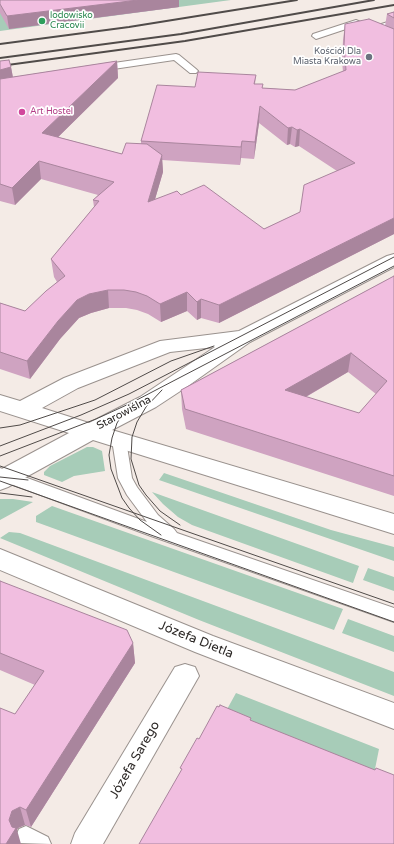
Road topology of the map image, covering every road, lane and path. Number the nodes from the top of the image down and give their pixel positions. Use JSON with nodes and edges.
{"nodes":[{"id":1,"x":394,"y":23,"type":"edge"},
{"id":2,"x":371,"y":30,"type":"junction"},
{"id":3,"x":316,"y":36,"type":"dead end"},
{"id":4,"x":388,"y":38,"type":"edge"},
{"id":5,"x":90,"y":69,"type":"edge"},
{"id":6,"x":193,"y":71,"type":"dead end"},
{"id":7,"x":394,"y":260,"type":"edge"},
{"id":8,"x":243,"y":337,"type":"junction"},
{"id":9,"x":0,"y":403,"type":"edge"},
{"id":10,"x":23,"y":409,"type":"junction"},
{"id":11,"x":91,"y":431,"type":"junction"},
{"id":12,"x":119,"y":440,"type":"junction"},
{"id":13,"x":3,"y":477,"type":"edge"},
{"id":14,"x":394,"y":524,"type":"edge"},
{"id":15,"x":175,"y":538,"type":"junction"},
{"id":16,"x":0,"y":559,"type":"edge"},
{"id":17,"x":394,"y":615,"type":"edge"},
{"id":18,"x":185,"y":676,"type":"dead end"},
{"id":19,"x":394,"y":716,"type":"edge"},
{"id":20,"x":86,"y":844,"type":"edge"}],
"edges":[{"from":1,"to":2,"type":"lane"},
{"from":2,"to":3,"type":"lane"},
{"from":2,"to":4,"type":"street"},
{"from":5,"to":6,"type":"lane"},
{"from":7,"to":8,"type":"street","name":"Starowiślna"},
{"from":8,"to":10,"type":"street","name":"Starowiślna"},
{"from":8,"to":11,"type":"street","name":"Starowiślna"},
{"from":9,"to":10,"type":"street"},
{"from":10,"to":11,"type":"street"},
{"from":11,"to":12,"type":"street"},
{"from":11,"to":13,"type":"street","name":"Starowiślna"},
{"from":12,"to":14,"type":"street"},
{"from":12,"to":15,"type":"lane"},
{"from":13,"to":15,"type":"lane"},
{"from":15,"to":17,"type":"lane"},
{"from":16,"to":19,"type":"street","name":"Józefa Dietla"},
{"from":18,"to":20,"type":"street","name":"Józefa Sarego"}]}
